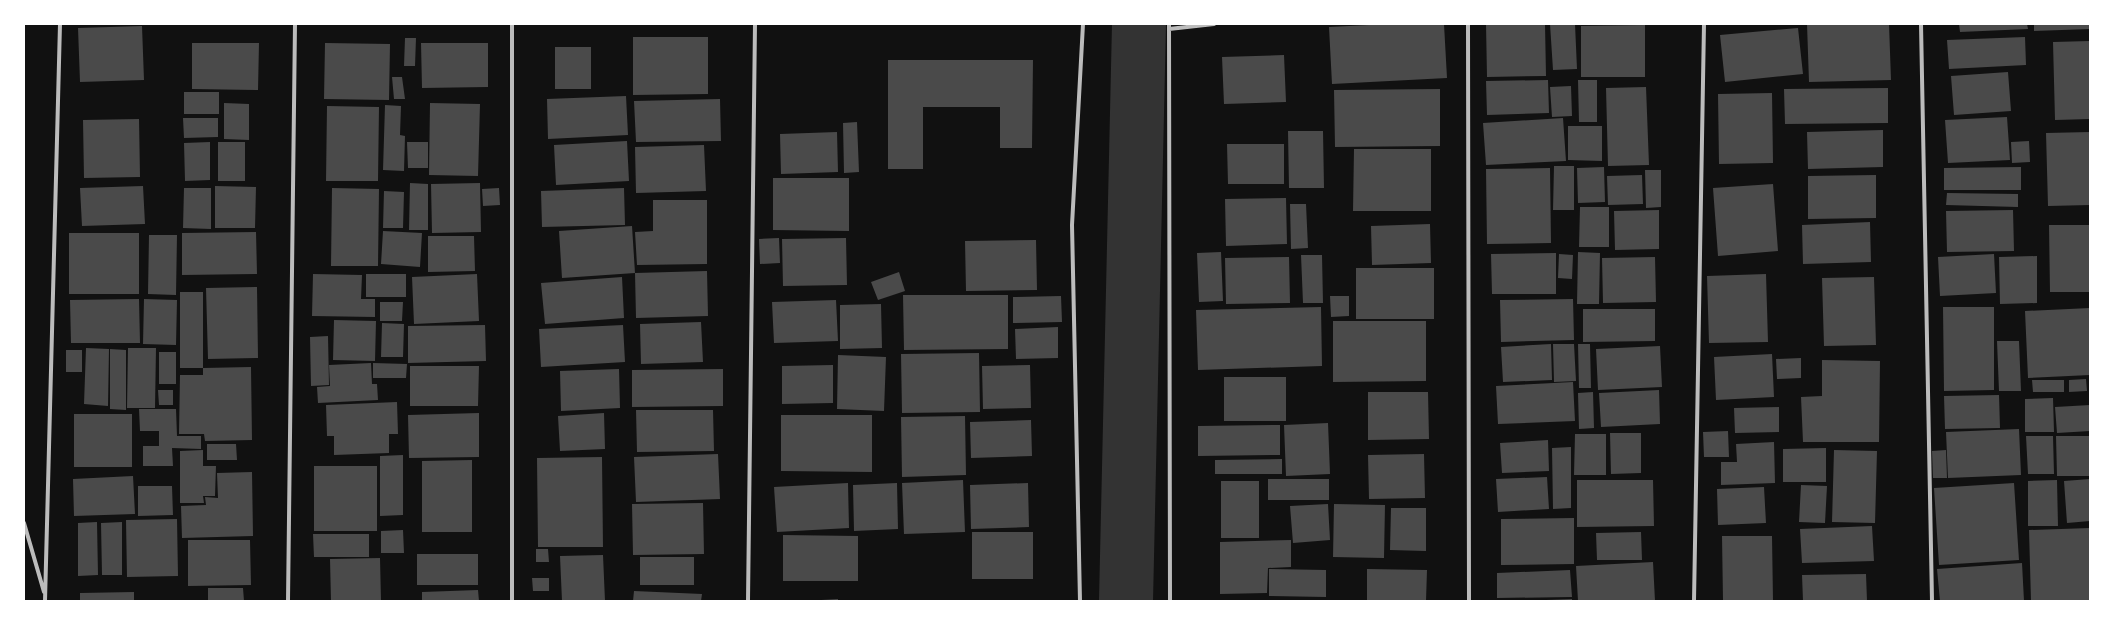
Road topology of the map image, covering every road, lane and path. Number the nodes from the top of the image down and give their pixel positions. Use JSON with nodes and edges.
{"nodes":[{"id":1,"x":60,"y":24,"type":"edge"},
{"id":2,"x":295,"y":24,"type":"edge"},
{"id":3,"x":512,"y":24,"type":"edge"},
{"id":4,"x":756,"y":24,"type":"edge"},
{"id":5,"x":1083,"y":24,"type":"edge"},
{"id":6,"x":1169,"y":24,"type":"edge"},
{"id":7,"x":1214,"y":24,"type":"edge"},
{"id":8,"x":1468,"y":24,"type":"edge"},
{"id":9,"x":1704,"y":24,"type":"edge"},
{"id":10,"x":1921,"y":24,"type":"edge"},
{"id":11,"x":1169,"y":29,"type":"junction"},
{"id":12,"x":24,"y":523,"type":"edge"},
{"id":13,"x":45,"y":598,"type":"edge"},
{"id":14,"x":288,"y":601,"type":"edge"},
{"id":15,"x":512,"y":601,"type":"edge"},
{"id":16,"x":748,"y":601,"type":"edge"},
{"id":17,"x":1080,"y":601,"type":"edge"},
{"id":18,"x":1170,"y":601,"type":"edge"},
{"id":19,"x":1469,"y":601,"type":"edge"},
{"id":20,"x":1694,"y":601,"type":"edge"},
{"id":21,"x":1932,"y":601,"type":"edge"}],
"edges":[{"from":1,"to":13,"type":"street"},
{"from":2,"to":14,"type":"street"},
{"from":3,"to":15,"type":"street"},
{"from":4,"to":16,"type":"street"},
{"from":5,"to":17,"type":"street"},
{"from":6,"to":11,"type":"street"},
{"from":7,"to":11,"type":"street"},
{"from":8,"to":19,"type":"street"},
{"from":9,"to":20,"type":"street"},
{"from":10,"to":21,"type":"street"},
{"from":11,"to":18,"type":"street"},
{"from":12,"to":13,"type":"street"}]}
